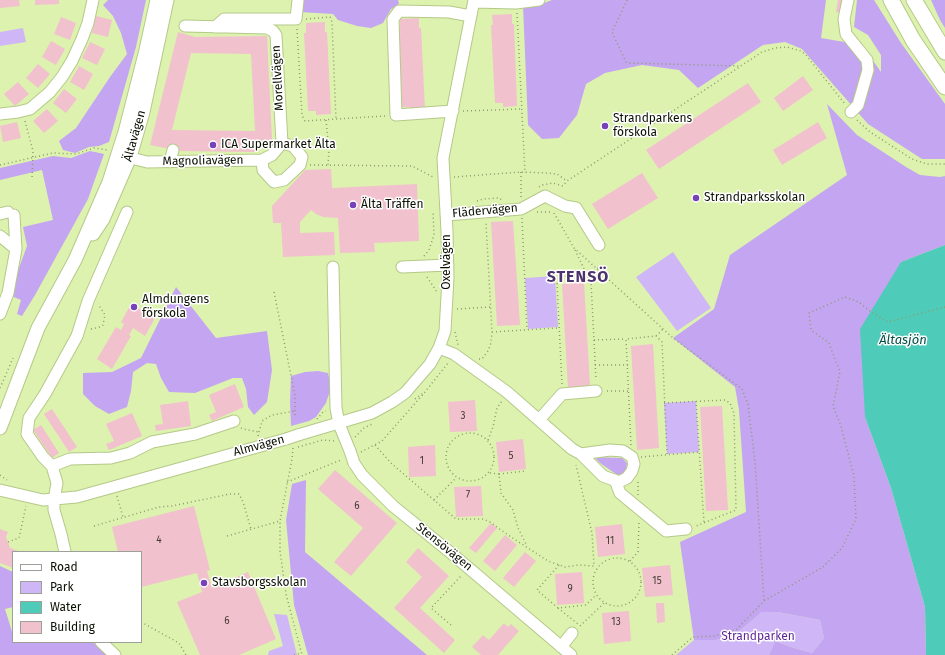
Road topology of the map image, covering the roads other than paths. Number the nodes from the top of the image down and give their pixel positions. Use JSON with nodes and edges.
{"nodes":[{"id":1,"x":93,"y":0,"type":"edge"},
{"id":2,"x":157,"y":0,"type":"edge"},
{"id":3,"x":167,"y":0,"type":"edge"},
{"id":4,"x":298,"y":0,"type":"edge"},
{"id":5,"x":539,"y":0,"type":"edge"},
{"id":6,"x":848,"y":0,"type":"edge"},
{"id":7,"x":891,"y":0,"type":"edge"},
{"id":8,"x":914,"y":0,"type":"edge"},
{"id":9,"x":474,"y":1,"type":"edge"},
{"id":10,"x":471,"y":16,"type":"junction"},
{"id":11,"x":185,"y":26,"type":"dead end"},
{"id":12,"x":215,"y":27,"type":"junction"},
{"id":13,"x":945,"y":52,"type":"edge"},
{"id":14,"x":945,"y":87,"type":"edge"},
{"id":15,"x":453,"y":111,"type":"junction"},
{"id":16,"x":851,"y":112,"type":"road end"},
{"id":17,"x":0,"y":114,"type":"edge"},
{"id":18,"x":282,"y":143,"type":"junction"},
{"id":19,"x":173,"y":150,"type":"dead end"},
{"id":20,"x":120,"y":154,"type":"junction"},
{"id":21,"x":262,"y":160,"type":"junction"},
{"id":22,"x":170,"y":162,"type":"junction"},
{"id":23,"x":127,"y":212,"type":"dead end"},
{"id":24,"x":446,"y":215,"type":"junction"},
{"id":25,"x":9,"y":216,"type":"edge"},
{"id":26,"x":0,"y":236,"type":"edge"},
{"id":27,"x":599,"y":245,"type":"dead end"},
{"id":28,"x":14,"y":246,"type":"junction"},
{"id":29,"x":448,"y":265,"type":"junction"},
{"id":30,"x":333,"y":267,"type":"dead end"},
{"id":31,"x":402,"y":267,"type":"dead end"},
{"id":32,"x":0,"y":314,"type":"edge"},
{"id":33,"x":439,"y":348,"type":"junction"},
{"id":34,"x":596,"y":391,"type":"road end"},
{"id":35,"x":539,"y":420,"type":"junction"},
{"id":36,"x":234,"y":422,"type":"road end"},
{"id":37,"x":339,"y":424,"type":"junction"},
{"id":38,"x":0,"y":428,"type":"edge"},
{"id":39,"x":576,"y":451,"type":"junction"},
{"id":40,"x":52,"y":466,"type":"junction"},
{"id":41,"x":615,"y":480,"type":"junction"},
{"id":42,"x":0,"y":490,"type":"edge"},
{"id":43,"x":54,"y":500,"type":"junction"},
{"id":44,"x":686,"y":529,"type":"road end"},
{"id":45,"x":65,"y":551,"type":"edge"},
{"id":46,"x":496,"y":576,"type":"dead end"},
{"id":47,"x":489,"y":584,"type":"junction"},
{"id":48,"x":572,"y":633,"type":"dead end"},
{"id":49,"x":102,"y":643,"type":"edge"},
{"id":50,"x":561,"y":647,"type":"junction"},
{"id":51,"x":114,"y":655,"type":"edge"},
{"id":52,"x":571,"y":655,"type":"edge"}],
"edges":[{"from":1,"to":17,"type":"street"},
{"from":2,"to":20,"type":"main road","name":"Ältavägen"},
{"from":3,"to":20,"type":"main road","name":"Ältavägen"},
{"from":4,"to":12,"type":"street"},
{"from":5,"to":9,"type":"street"},
{"from":6,"to":16,"type":"street"},
{"from":7,"to":14,"type":"highway"},
{"from":8,"to":13,"type":"highway"},
{"from":9,"to":10,"type":"street","name":"Oxelvägen"},
{"from":10,"to":15,"type":"street","name":"Oxelvägen"},
{"from":10,"to":15,"type":"street"},
{"from":11,"to":12,"type":"street","name":"Morellvägen"},
{"from":12,"to":18,"type":"street","name":"Morellvägen"},
{"from":15,"to":24,"type":"street","name":"Oxelvägen"},
{"from":18,"to":21,"type":"street"},
{"from":18,"to":21,"type":"street"},
{"from":19,"to":22,"type":"street"},
{"from":20,"to":22,"type":"street","name":"Magnoliavägen"},
{"from":20,"to":38,"type":"main road","name":"Ältavägen"},
{"from":21,"to":22,"type":"street","name":"Magnoliavägen"},
{"from":23,"to":40,"type":"street"},
{"from":24,"to":27,"type":"street","name":"Flädervägen"},
{"from":24,"to":29,"type":"street","name":"Oxelvägen"},
{"from":25,"to":28,"type":"street"},
{"from":26,"to":28,"type":"street"},
{"from":28,"to":32,"type":"street"},
{"from":29,"to":31,"type":"street"},
{"from":29,"to":33,"type":"street","name":"Oxelvägen"},
{"from":30,"to":37,"type":"street","name":"Stensövägen"},
{"from":33,"to":35,"type":"street"},
{"from":33,"to":37,"type":"street","name":"Almvägen"},
{"from":34,"to":35,"type":"street"},
{"from":35,"to":39,"type":"street"},
{"from":36,"to":40,"type":"street"},
{"from":37,"to":43,"type":"street","name":"Almvägen","bridge":true},
{"from":37,"to":47,"type":"street","name":"Stensövägen"},
{"from":39,"to":41,"type":"street"},
{"from":39,"to":41,"type":"street"},
{"from":40,"to":43,"type":"street"},
{"from":41,"to":44,"type":"street"},
{"from":42,"to":43,"type":"street","name":"Almvägen"},
{"from":43,"to":45,"type":"street"},
{"from":46,"to":47,"type":"street"},
{"from":47,"to":50,"type":"street","name":"Stensövägen"},
{"from":48,"to":50,"type":"street"},
{"from":49,"to":51,"type":"street"},
{"from":50,"to":52,"type":"street","name":"Stensövägen"}]}
